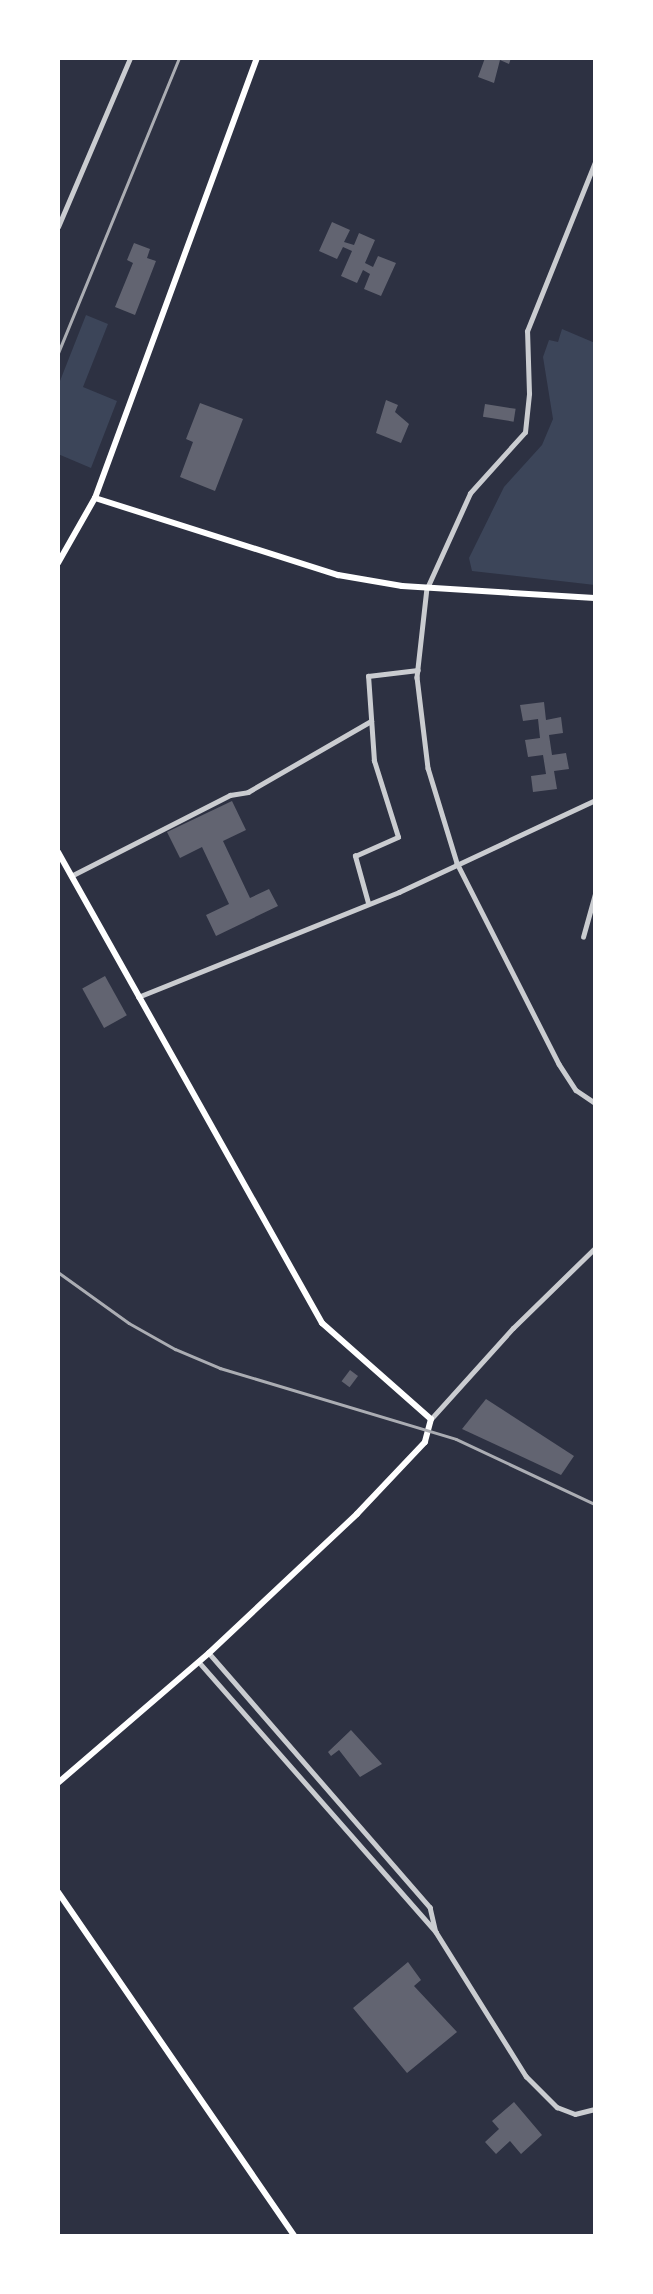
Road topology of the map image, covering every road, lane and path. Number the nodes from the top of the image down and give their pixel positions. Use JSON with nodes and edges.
{"nodes":[{"id":1,"x":130,"y":58,"type":"edge"},
{"id":2,"x":257,"y":58,"type":"edge"},
{"id":3,"x":595,"y":162,"type":"edge"},
{"id":4,"x":58,"y":227,"type":"edge"},
{"id":5,"x":95,"y":498,"type":"junction"},
{"id":6,"x":58,"y":563,"type":"edge"},
{"id":7,"x":427,"y":588,"type":"junction"},
{"id":8,"x":595,"y":598,"type":"edge"},
{"id":9,"x":418,"y":670,"type":"junction"},
{"id":10,"x":369,"y":723,"type":"junction"},
{"id":11,"x":595,"y":800,"type":"edge"},
{"id":12,"x":58,"y":852,"type":"edge"},
{"id":13,"x":457,"y":863,"type":"junction"},
{"id":14,"x":71,"y":876,"type":"junction"},
{"id":15,"x":595,"y":894,"type":"edge"},
{"id":16,"x":368,"y":904,"type":"junction"},
{"id":17,"x":583,"y":937,"type":"dead end"},
{"id":18,"x":138,"y":997,"type":"junction"},
{"id":19,"x":595,"y":1103,"type":"edge"},
{"id":20,"x":595,"y":1248,"type":"edge"},
{"id":21,"x":431,"y":1419,"type":"junction"},
{"id":22,"x":209,"y":1653,"type":"junction"},
{"id":23,"x":199,"y":1661,"type":"junction"},
{"id":24,"x":58,"y":1783,"type":"edge"},
{"id":25,"x":58,"y":1892,"type":"edge"},
{"id":26,"x":436,"y":1933,"type":"junction"},
{"id":27,"x":595,"y":2109,"type":"edge"},
{"id":28,"x":294,"y":2236,"type":"edge"}],
"edges":[{"from":1,"to":4,"type":"street"},
{"from":2,"to":5,"type":"main road"},
{"from":3,"to":7,"type":"street"},
{"from":5,"to":6,"type":"main road"},
{"from":5,"to":7,"type":"main road"},
{"from":7,"to":8,"type":"main road"},
{"from":7,"to":9,"type":"street"},
{"from":9,"to":10,"type":"street"},
{"from":9,"to":13,"type":"street"},
{"from":10,"to":14,"type":"street"},
{"from":10,"to":16,"type":"street"},
{"from":11,"to":13,"type":"street"},
{"from":12,"to":14,"type":"main road"},
{"from":13,"to":16,"type":"street"},
{"from":13,"to":19,"type":"street"},
{"from":14,"to":18,"type":"main road"},
{"from":15,"to":17,"type":"street"},
{"from":16,"to":18,"type":"street"},
{"from":18,"to":21,"type":"main road"},
{"from":20,"to":21,"type":"street"},
{"from":21,"to":22,"type":"main road"},
{"from":22,"to":23,"type":"main road"},
{"from":22,"to":26,"type":"street"},
{"from":23,"to":24,"type":"main road"},
{"from":23,"to":26,"type":"street"},
{"from":25,"to":28,"type":"main road"},
{"from":26,"to":27,"type":"street"}]}
